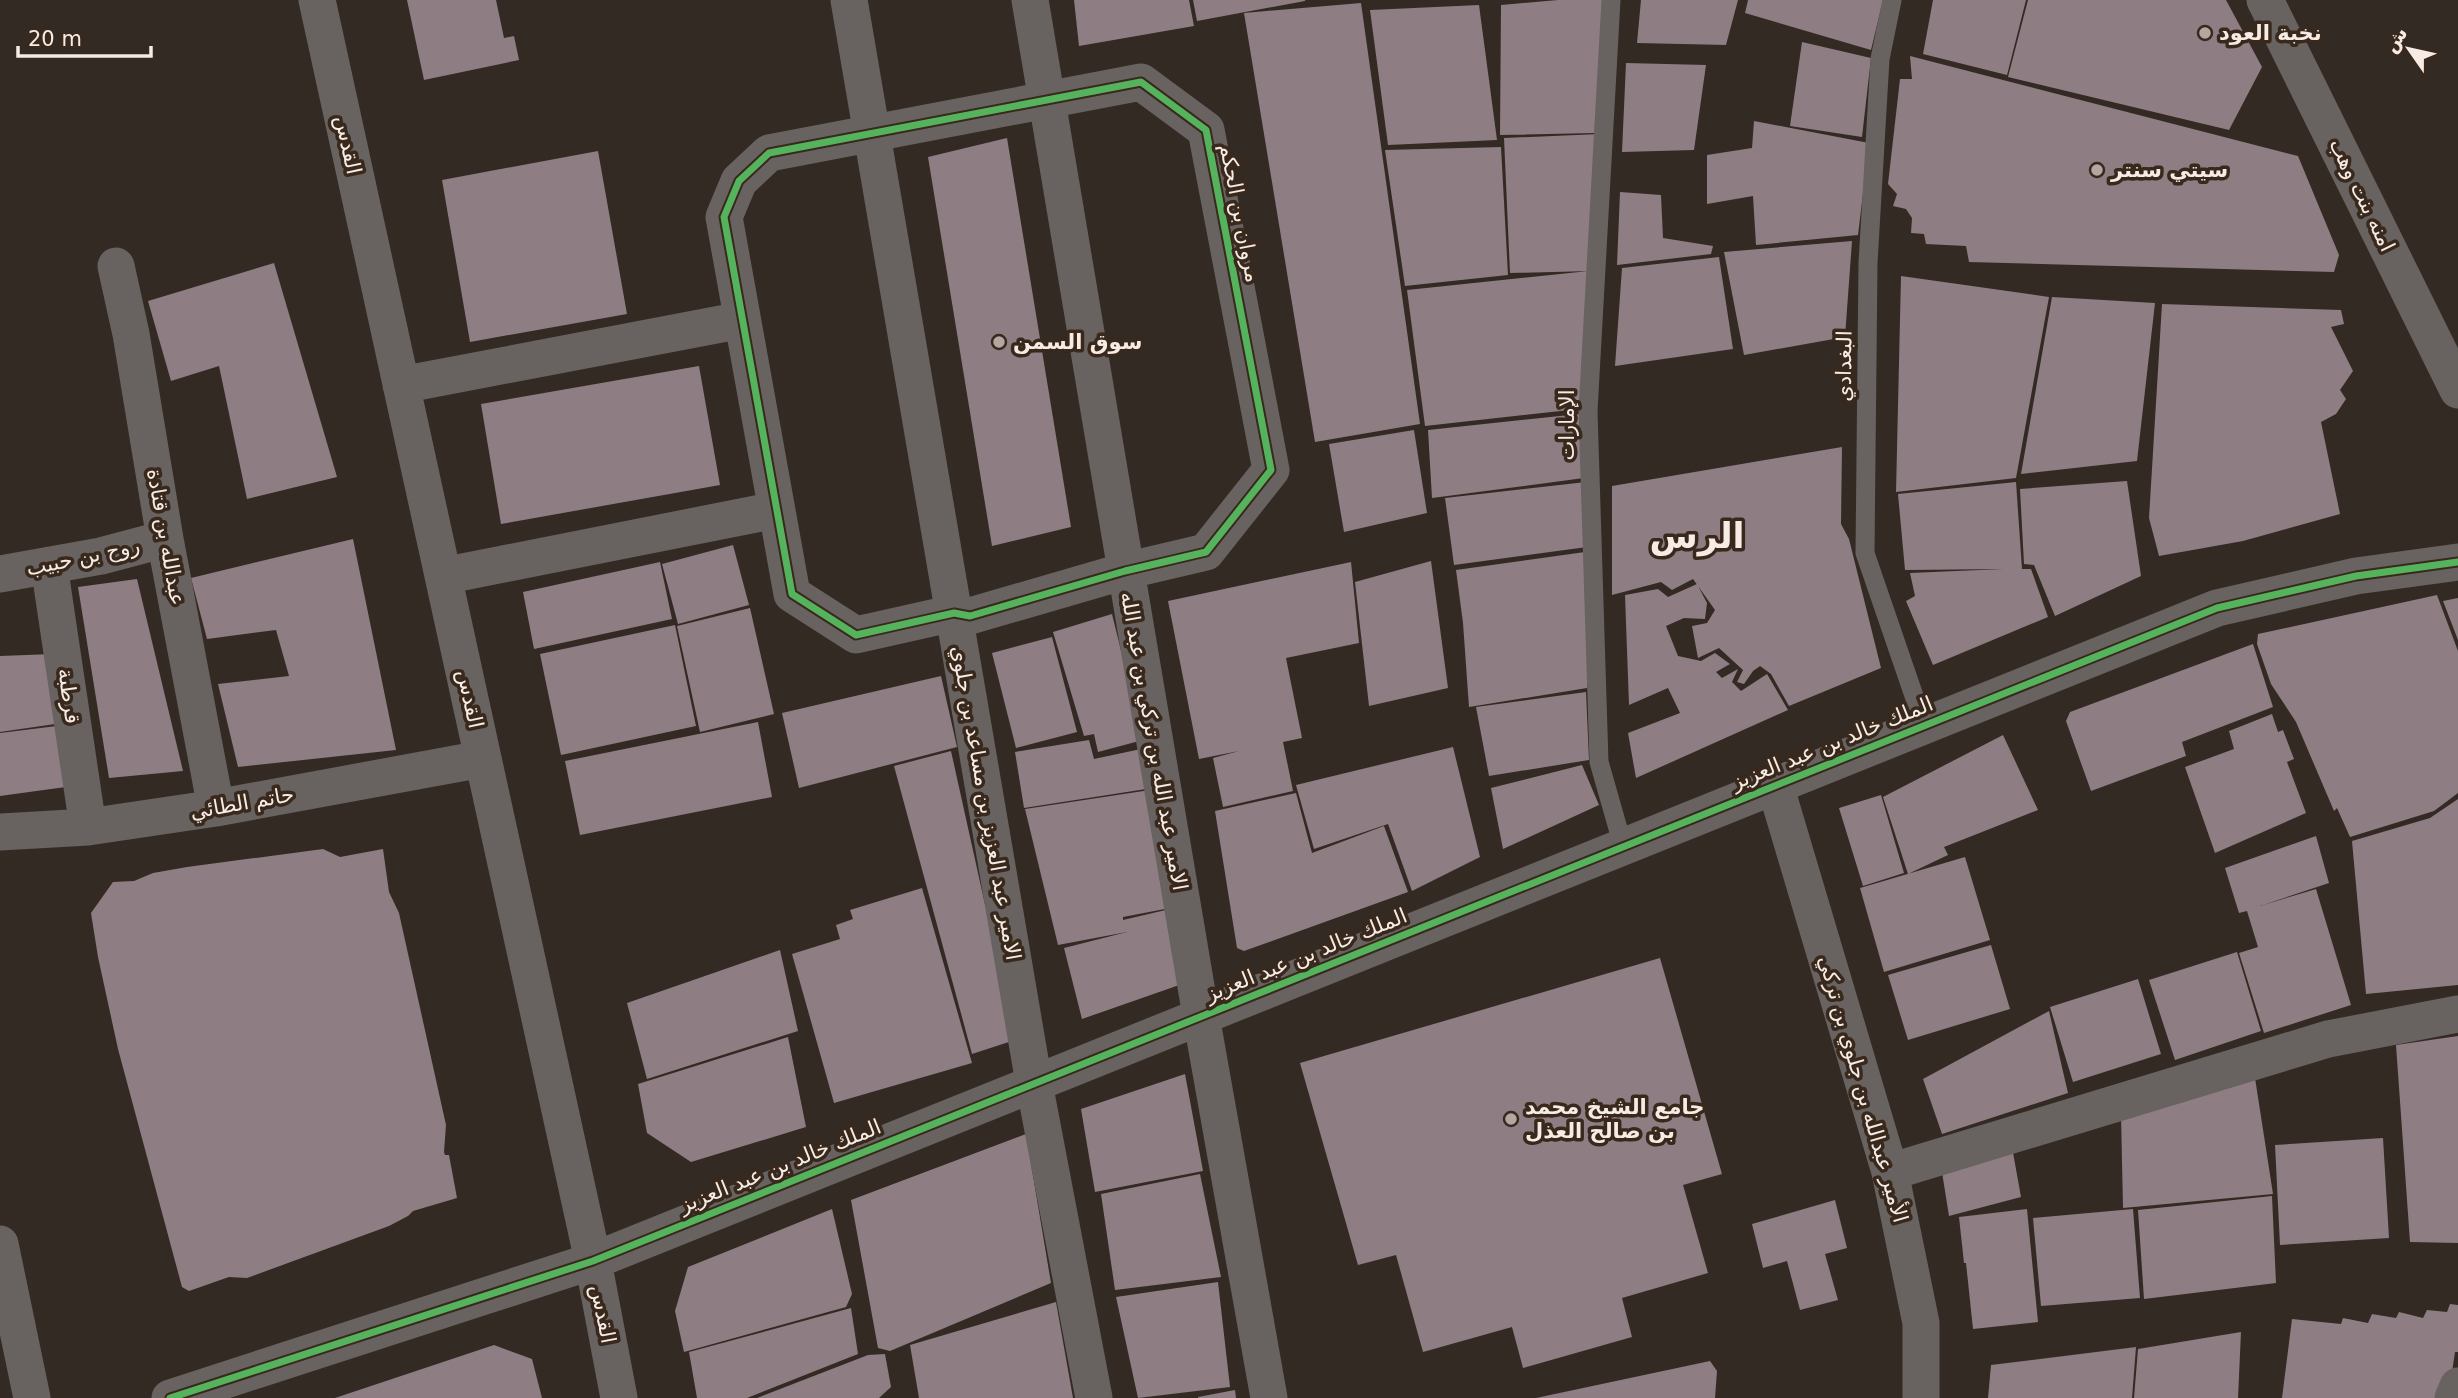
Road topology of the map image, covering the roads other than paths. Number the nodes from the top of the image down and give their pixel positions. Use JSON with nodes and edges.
{"nodes":[{"id":1,"x":317,"y":0,"type":"edge"},
{"id":2,"x":849,"y":0,"type":"edge"},
{"id":3,"x":1030,"y":0,"type":"edge"},
{"id":4,"x":1611,"y":0,"type":"edge"},
{"id":5,"x":1892,"y":0,"type":"edge"},
{"id":6,"x":2265,"y":0,"type":"edge"},
{"id":7,"x":1047,"y":99,"type":"junction"},
{"id":8,"x":872,"y":132,"type":"junction"},
{"id":9,"x":116,"y":266,"type":"dead end"},
{"id":10,"x":742,"y":320,"type":"junction"},
{"id":11,"x":401,"y":385,"type":"junction"},
{"id":12,"x":2458,"y":390,"type":"edge"},
{"id":13,"x":776,"y":510,"type":"junction"},
{"id":14,"x":165,"y":539,"type":"junction"},
{"id":15,"x":2458,"y":562,"type":"edge"},
{"id":16,"x":50,"y":565,"type":"junction"},
{"id":17,"x":1125,"y":571,"type":"junction"},
{"id":18,"x":0,"y":574,"type":"edge"},
{"id":19,"x":443,"y":576,"type":"junction"},
{"id":20,"x":954,"y":613,"type":"junction"},
{"id":21,"x":1924,"y":725,"type":"junction"},
{"id":22,"x":482,"y":759,"type":"junction"},
{"id":23,"x":1774,"y":786,"type":"junction"},
{"id":24,"x":216,"y":808,"type":"junction"},
{"id":25,"x":88,"y":827,"type":"junction"},
{"id":26,"x":0,"y":832,"type":"edge"},
{"id":27,"x":1623,"y":846,"type":"junction"},
{"id":28,"x":2458,"y":1014,"type":"edge"},
{"id":29,"x":1200,"y":1016,"type":"junction"},
{"id":30,"x":1034,"y":1083,"type":"junction"},
{"id":31,"x":1890,"y":1172,"type":"junction"},
{"id":32,"x":0,"y":1244,"type":"edge"},
{"id":33,"x":593,"y":1261,"type":"junction"},
{"id":34,"x":2458,"y":1386,"type":"edge"},
{"id":35,"x":187,"y":1395,"type":"edge"},
{"id":36,"x":32,"y":1398,"type":"edge"},
{"id":37,"x":619,"y":1398,"type":"edge"},
{"id":38,"x":1094,"y":1398,"type":"edge"},
{"id":39,"x":1269,"y":1398,"type":"edge"},
{"id":40,"x":1921,"y":1398,"type":"edge"},
{"id":41,"x":2453,"y":1398,"type":"edge"}],
"edges":[{"from":1,"to":11,"type":"street","name":"القدس"},
{"from":2,"to":8,"type":"street","name":"الامير عبد العزيز بن مساعد بن جلوي"},
{"from":3,"to":7,"type":"street","name":"الامير عبد الله بن تركي بن عبد الله"},
{"from":4,"to":27,"type":"lane","name":"الإمارات"},
{"from":5,"to":21,"type":"lane","name":"البغدادي"},
{"from":6,"to":12,"type":"street","name":"امنه بنت وهب"},
{"from":7,"to":8,"type":"street","name":"مروان بن الحكم"},
{"from":7,"to":17,"type":"street","name":"الامير عبد الله بن تركي بن عبد الله"},
{"from":7,"to":17,"type":"street","name":"مروان بن الحكم"},
{"from":8,"to":10,"type":"street","name":"مروان بن الحكم"},
{"from":8,"to":20,"type":"street","name":"الامير عبد العزيز بن مساعد بن جلوي"},
{"from":9,"to":14,"type":"street","name":"عبدالله بن قتادة"},
{"from":10,"to":11,"type":"street"},
{"from":10,"to":13,"type":"street","name":"مروان بن الحكم"},
{"from":11,"to":19,"type":"street","name":"القدس"},
{"from":13,"to":19,"type":"street"},
{"from":13,"to":20,"type":"street","name":"مروان بن الحكم"},
{"from":14,"to":16,"type":"street","name":"روح بن حبيب"},
{"from":14,"to":24,"type":"street","name":"عبدالله بن قتادة"},
{"from":15,"to":21,"type":"street","name":"الملك خالد بن عبد العزيز"},
{"from":16,"to":18,"type":"street","name":"روح بن حبيب"},
{"from":16,"to":25,"type":"street","name":"قرطبة"},
{"from":17,"to":20,"type":"street","name":"مروان بن الحكم"},
{"from":17,"to":29,"type":"street","name":"الامير عبد الله بن تركي بن عبد الله"},
{"from":19,"to":22,"type":"street","name":"القدس"},
{"from":20,"to":30,"type":"street","name":"الامير عبد العزيز بن مساعد بن جلوي"},
{"from":21,"to":23,"type":"street","name":"الملك خالد بن عبد العزيز"},
{"from":22,"to":24,"type":"street","name":"حاتم الطائي"},
{"from":22,"to":33,"type":"street","name":"القدس"},
{"from":23,"to":27,"type":"street","name":"الملك خالد بن عبد العزيز"},
{"from":23,"to":31,"type":"street","name":"الأمير عبدالله بن جلوي بن تركي"},
{"from":24,"to":25,"type":"street","name":"حاتم الطائي"},
{"from":25,"to":26,"type":"street","name":"حاتم الطائي"},
{"from":27,"to":29,"type":"street","name":"الملك خالد بن عبد العزيز"},
{"from":28,"to":31,"type":"street"},
{"from":29,"to":30,"type":"street","name":"الملك خالد بن عبد العزيز"},
{"from":29,"to":39,"type":"street","name":"الامير عبد الله بن تركي بن عبد الله"},
{"from":30,"to":33,"type":"street","name":"الملك خالد بن عبد العزيز"},
{"from":30,"to":38,"type":"street","name":"الامير عبد العزيز بن مساعد بن جلوي"},
{"from":31,"to":40,"type":"street","name":"الأمير عبدالله بن جلوي بن تركي"},
{"from":32,"to":36,"type":"street"},
{"from":33,"to":35,"type":"street","name":"الملك خالد بن عبد العزيز"},
{"from":33,"to":37,"type":"street","name":"القدس"},
{"from":34,"to":41,"type":"street"}]}
